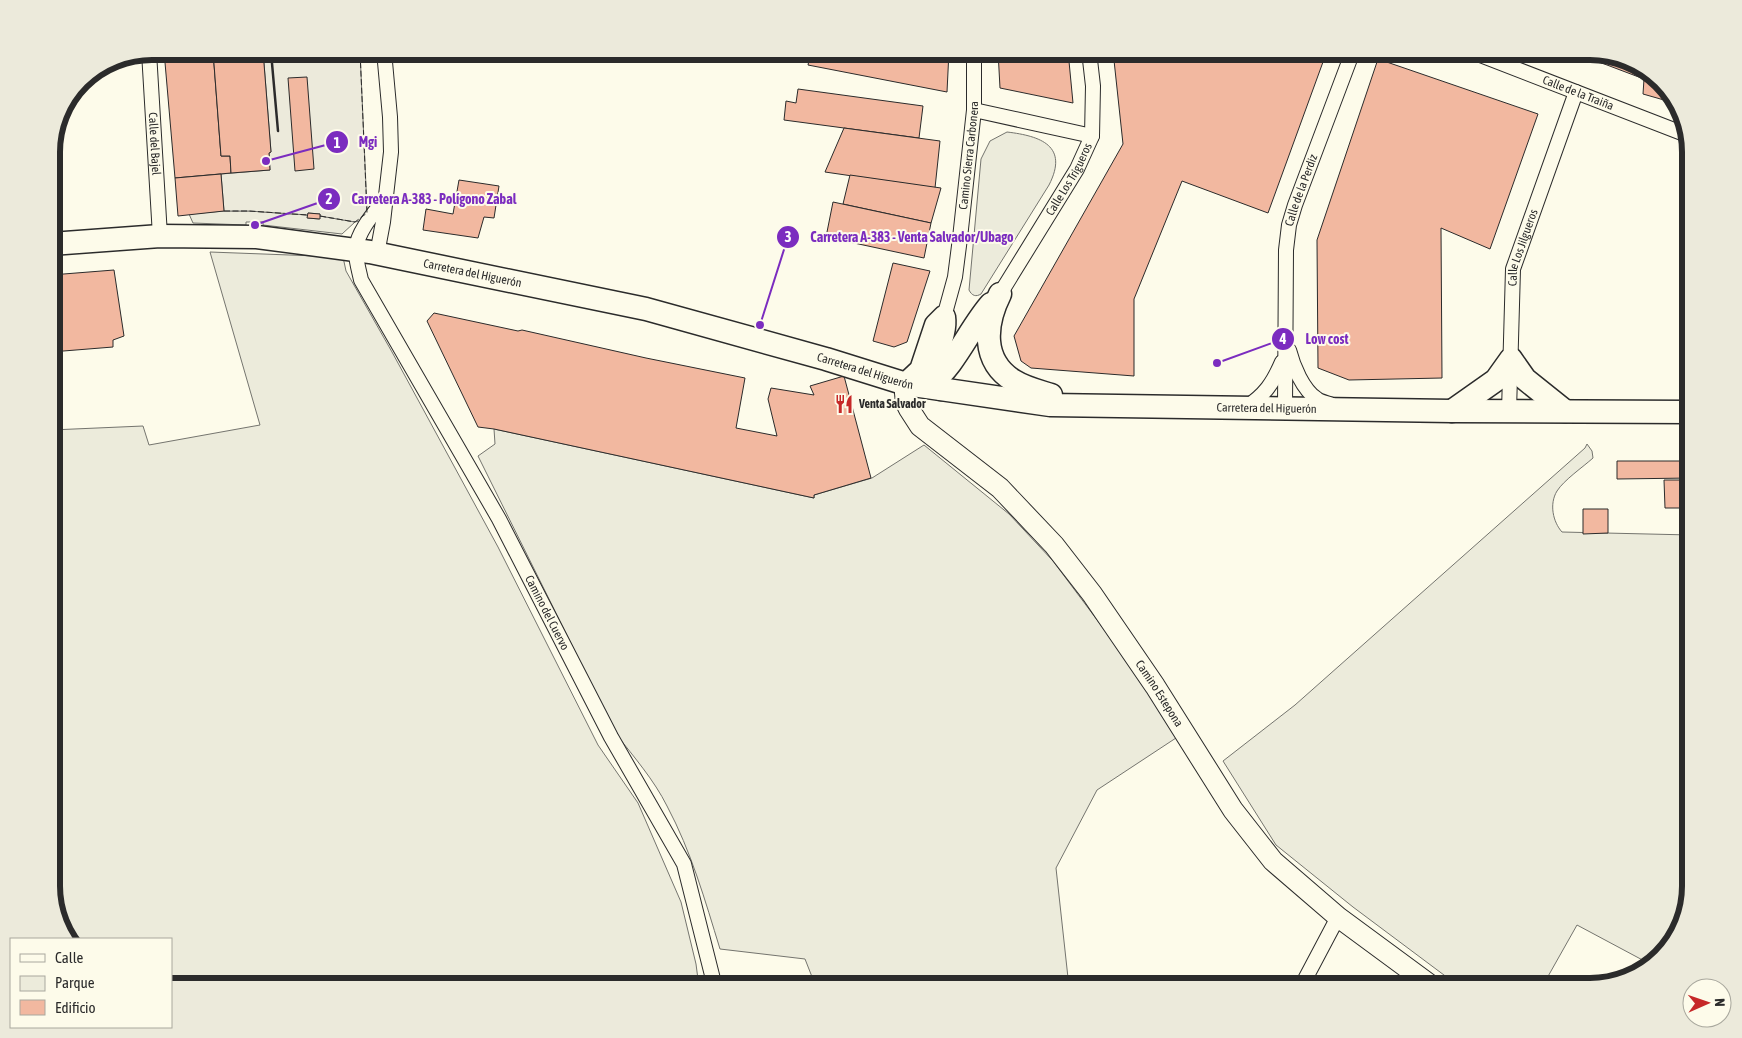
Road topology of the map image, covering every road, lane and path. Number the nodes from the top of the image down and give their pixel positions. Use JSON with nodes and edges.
{"nodes":[{"id":1,"x":149,"y":60,"type":"edge"},
{"id":2,"x":385,"y":60,"type":"edge"},
{"id":3,"x":974,"y":60,"type":"edge"},
{"id":4,"x":1090,"y":60,"type":"edge"},
{"id":5,"x":1350,"y":60,"type":"edge"},
{"id":6,"x":1493,"y":60,"type":"edge"},
{"id":7,"x":1576,"y":92,"type":"junction"},
{"id":8,"x":974,"y":110,"type":"junction"},
{"id":9,"x":1680,"y":132,"type":"edge"},
{"id":10,"x":1092,"y":136,"type":"junction"},
{"id":11,"x":384,"y":200,"type":"junction"},
{"id":12,"x":160,"y":236,"type":"junction"},
{"id":13,"x":60,"y":243,"type":"edge"},
{"id":14,"x":366,"y":252,"type":"junction"},
{"id":15,"x":1000,"y":294,"type":"junction"},
{"id":16,"x":946,"y":312,"type":"junction"},
{"id":17,"x":971,"y":331,"type":"junction"},
{"id":18,"x":1285,"y":336,"type":"junction"},
{"id":19,"x":1285,"y":354,"type":"junction"},
{"id":20,"x":1511,"y":358,"type":"junction"},
{"id":21,"x":925,"y":386,"type":"junction"},
{"id":22,"x":1111,"y":406,"type":"junction"},
{"id":23,"x":1245,"y":408,"type":"junction"},
{"id":24,"x":1285,"y":408,"type":"junction"},
{"id":25,"x":1342,"y":410,"type":"junction"},
{"id":26,"x":1452,"y":411,"type":"junction"},
{"id":27,"x":1509,"y":411,"type":"junction"},
{"id":28,"x":1565,"y":412,"type":"junction"},
{"id":29,"x":1682,"y":412,"type":"edge"},
{"id":30,"x":1338,"y":917,"type":"junction"},
{"id":31,"x":713,"y":978,"type":"edge"},
{"id":32,"x":1306,"y":978,"type":"edge"},
{"id":33,"x":1421,"y":978,"type":"edge"}],
"edges":[{"from":1,"to":12,"type":"street","name":"Calle del Bajel"},
{"from":2,"to":11,"type":"street"},
{"from":3,"to":8,"type":"street","name":"Camino Sierra Carbonera"},
{"from":4,"to":10,"type":"street","name":"Calle Los Trigueros"},
{"from":5,"to":18,"type":"street","name":"Calle de la Perdiz"},
{"from":6,"to":7,"type":"street","name":"Calle de la Traiña"},
{"from":7,"to":9,"type":"street","name":"Calle de la Traiña"},
{"from":7,"to":20,"type":"street","name":"Calle Los Jilgueros"},
{"from":8,"to":10,"type":"street"},
{"from":8,"to":16,"type":"street","name":"Camino Sierra Carbonera"},
{"from":10,"to":15,"type":"street","name":"Calle Los Trigueros"},
{"from":11,"to":14,"type":"street"},
{"from":11,"to":14,"type":"street"},
{"from":12,"to":13,"type":"main road","name":"Carretera del Higuerón"},
{"from":12,"to":14,"type":"main road","name":"Carretera del Higuerón"},
{"from":14,"to":21,"type":"main road","name":"Carretera del Higuerón"},
{"from":14,"to":31,"type":"street","name":"Camino del Cuervo"},
{"from":15,"to":17,"type":"main road"},
{"from":15,"to":22,"type":"main road"},
{"from":16,"to":17,"type":"main road"},
{"from":16,"to":21,"type":"main road"},
{"from":17,"to":21,"type":"main road"},
{"from":18,"to":19,"type":"street","name":"Calle de la Perdiz"},
{"from":18,"to":25,"type":"street","name":"Calle de la Perdiz"},
{"from":19,"to":23,"type":"street","name":"Calle de la Perdiz"},
{"from":19,"to":24,"type":"street","name":"Calle de la Perdiz"},
{"from":20,"to":26,"type":"main road"},
{"from":20,"to":27,"type":"street","name":"Calle Los Jilgueros"},
{"from":20,"to":28,"type":"main road"},
{"from":21,"to":22,"type":"main road","name":"Carretera del Higuerón"},
{"from":21,"to":30,"type":"main road","name":"Camino Estepona"},
{"from":22,"to":23,"type":"main road","name":"Carretera del Higuerón"},
{"from":23,"to":24,"type":"main road","name":"Carretera del Higuerón"},
{"from":24,"to":25,"type":"main road","name":"Carretera del Higuerón"},
{"from":25,"to":26,"type":"main road","name":"Carretera del Higuerón"},
{"from":26,"to":27,"type":"main road","name":"Carretera del Higuerón"},
{"from":27,"to":28,"type":"main road","name":"Carretera del Higuerón"},
{"from":28,"to":29,"type":"main road","name":"Carretera del Higuerón"},
{"from":30,"to":32,"type":"street"},
{"from":30,"to":33,"type":"main road","name":"Camino Estepona"}]}
